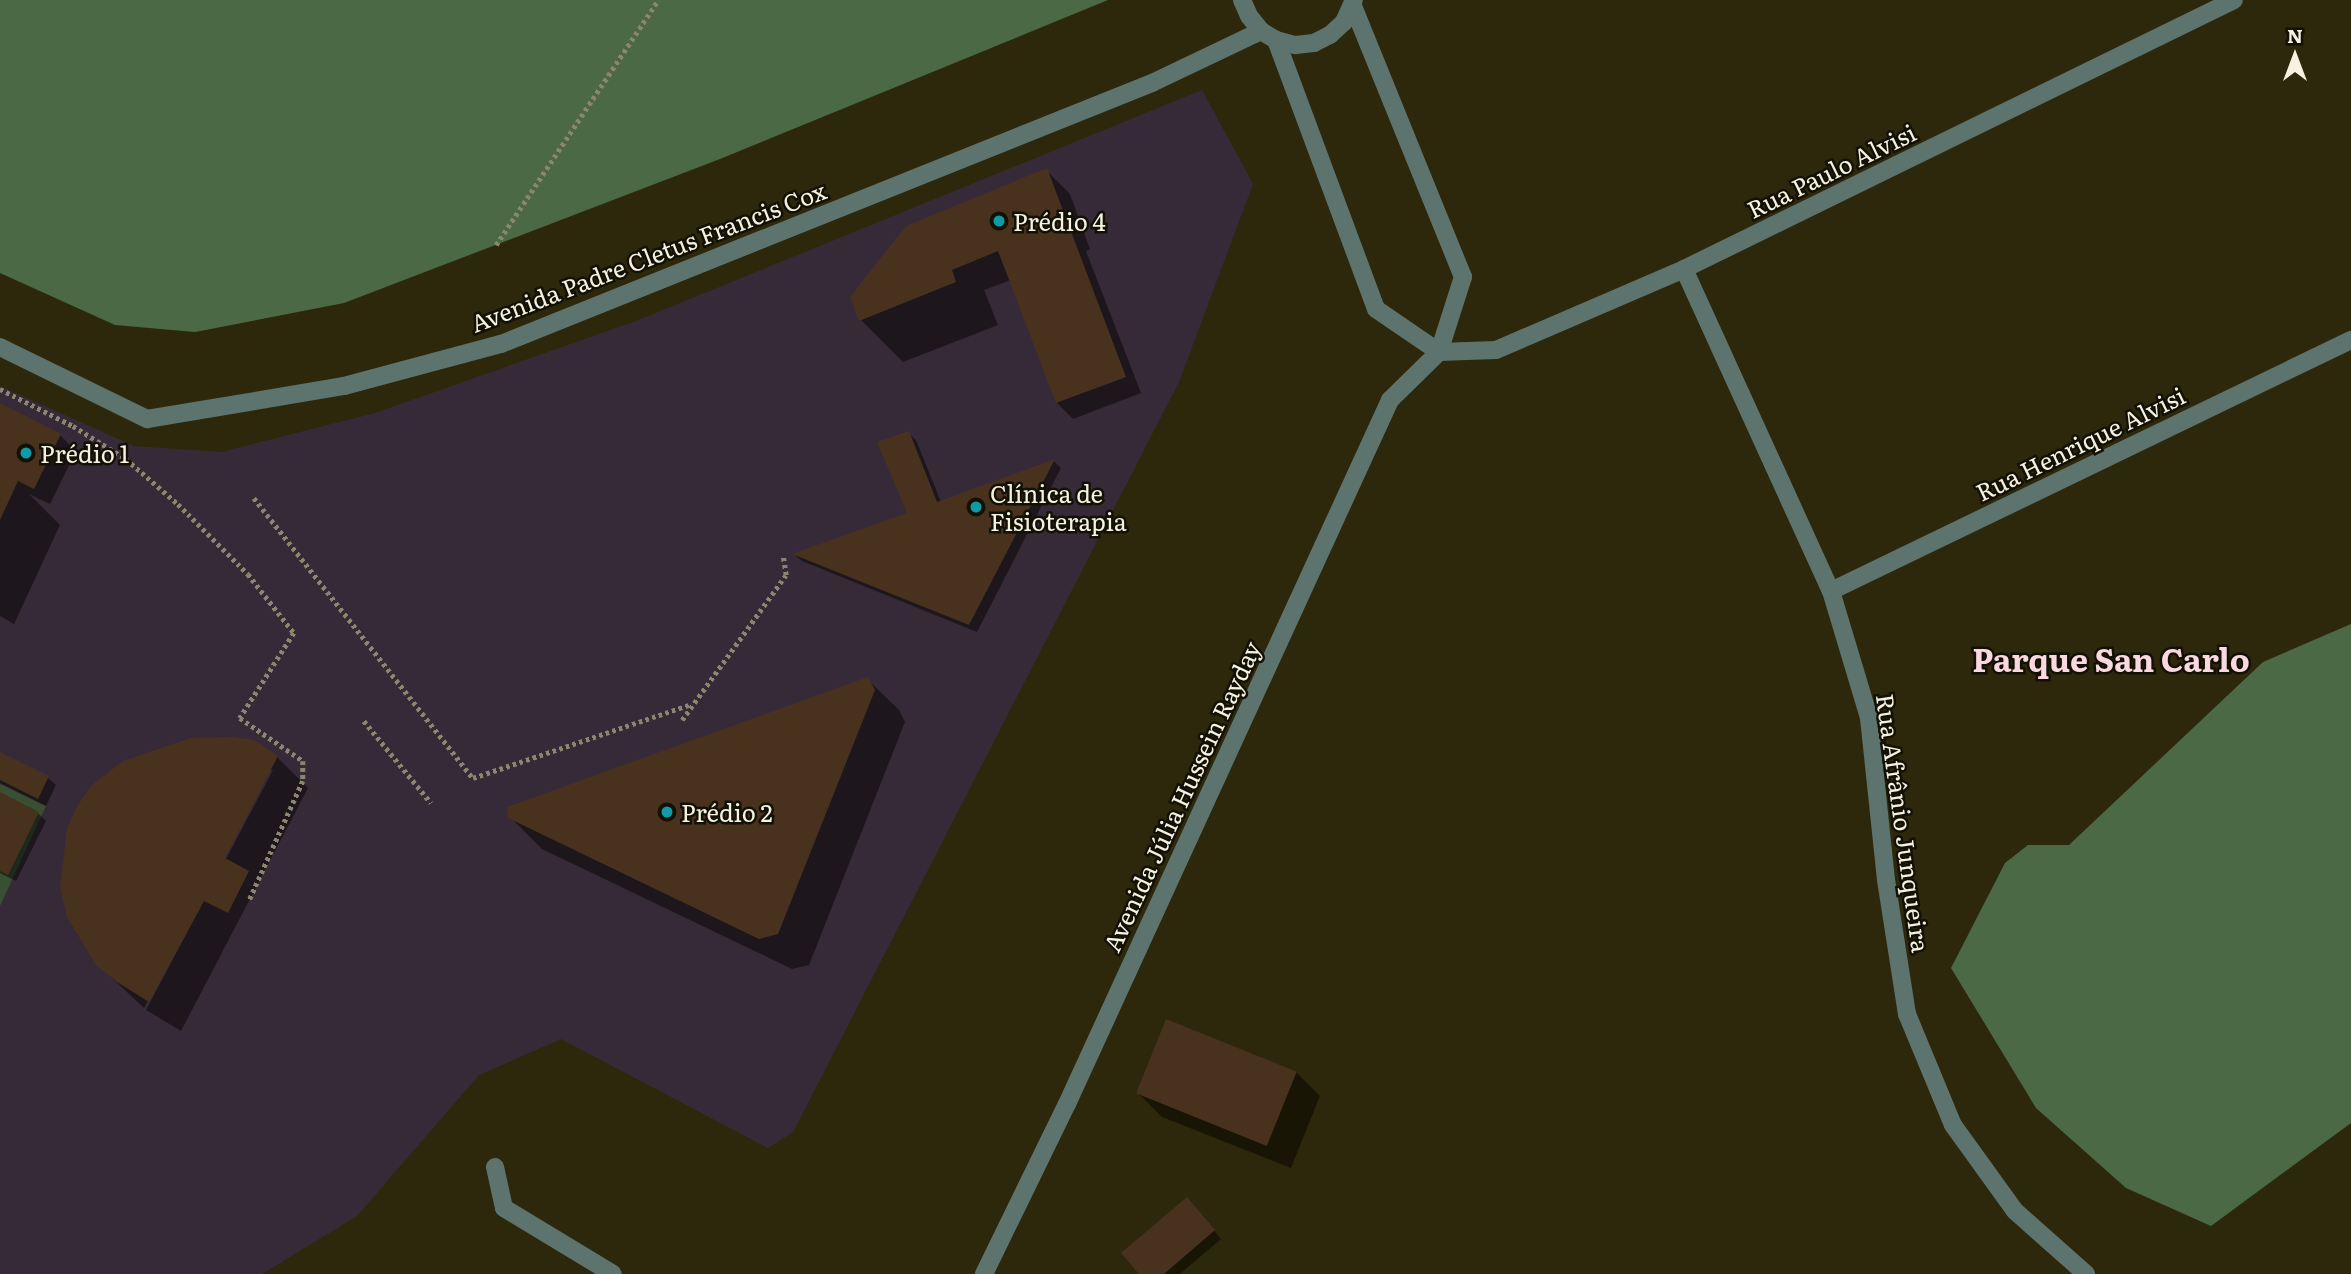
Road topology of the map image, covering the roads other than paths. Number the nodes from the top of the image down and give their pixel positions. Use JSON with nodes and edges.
{"nodes":[{"id":1,"x":1242,"y":0,"type":"edge"},
{"id":2,"x":2234,"y":0,"type":"edge"},
{"id":3,"x":1354,"y":3,"type":"edge"},
{"id":4,"x":1261,"y":31,"type":"junction"},
{"id":5,"x":1276,"y":40,"type":"junction"},
{"id":6,"x":1684,"y":269,"type":"junction"},
{"id":7,"x":2351,"y":340,"type":"edge"},
{"id":8,"x":0,"y":347,"type":"edge"},
{"id":9,"x":1439,"y":352,"type":"junction"},
{"id":10,"x":1831,"y":591,"type":"junction"},
{"id":11,"x":495,"y":1167,"type":"dead end"},
{"id":12,"x":613,"y":1274,"type":"edge"},
{"id":13,"x":984,"y":1274,"type":"edge"},
{"id":14,"x":2086,"y":1274,"type":"edge"}],
"edges":[{"from":1,"to":4,"type":"street"},
{"from":2,"to":6,"type":"street","name":"Rua Paulo Alvisi"},
{"from":3,"to":5,"type":"street"},
{"from":3,"to":9,"type":"street"},
{"from":4,"to":5,"type":"street"},
{"from":4,"to":8,"type":"street","name":"Avenida Padre Cletus Francis Cox"},
{"from":5,"to":9,"type":"street"},
{"from":6,"to":9,"type":"street","name":"Rua Paulo Alvisi"},
{"from":6,"to":10,"type":"street","name":"Rua Afrânio Junqueira"},
{"from":7,"to":10,"type":"street","name":"Rua Henrique Alvisi"},
{"from":9,"to":13,"type":"street","name":"Avenida Júlia Hussein Rayday"},
{"from":10,"to":14,"type":"street","name":"Rua Afrânio Junqueira"},
{"from":11,"to":12,"type":"street"}]}
